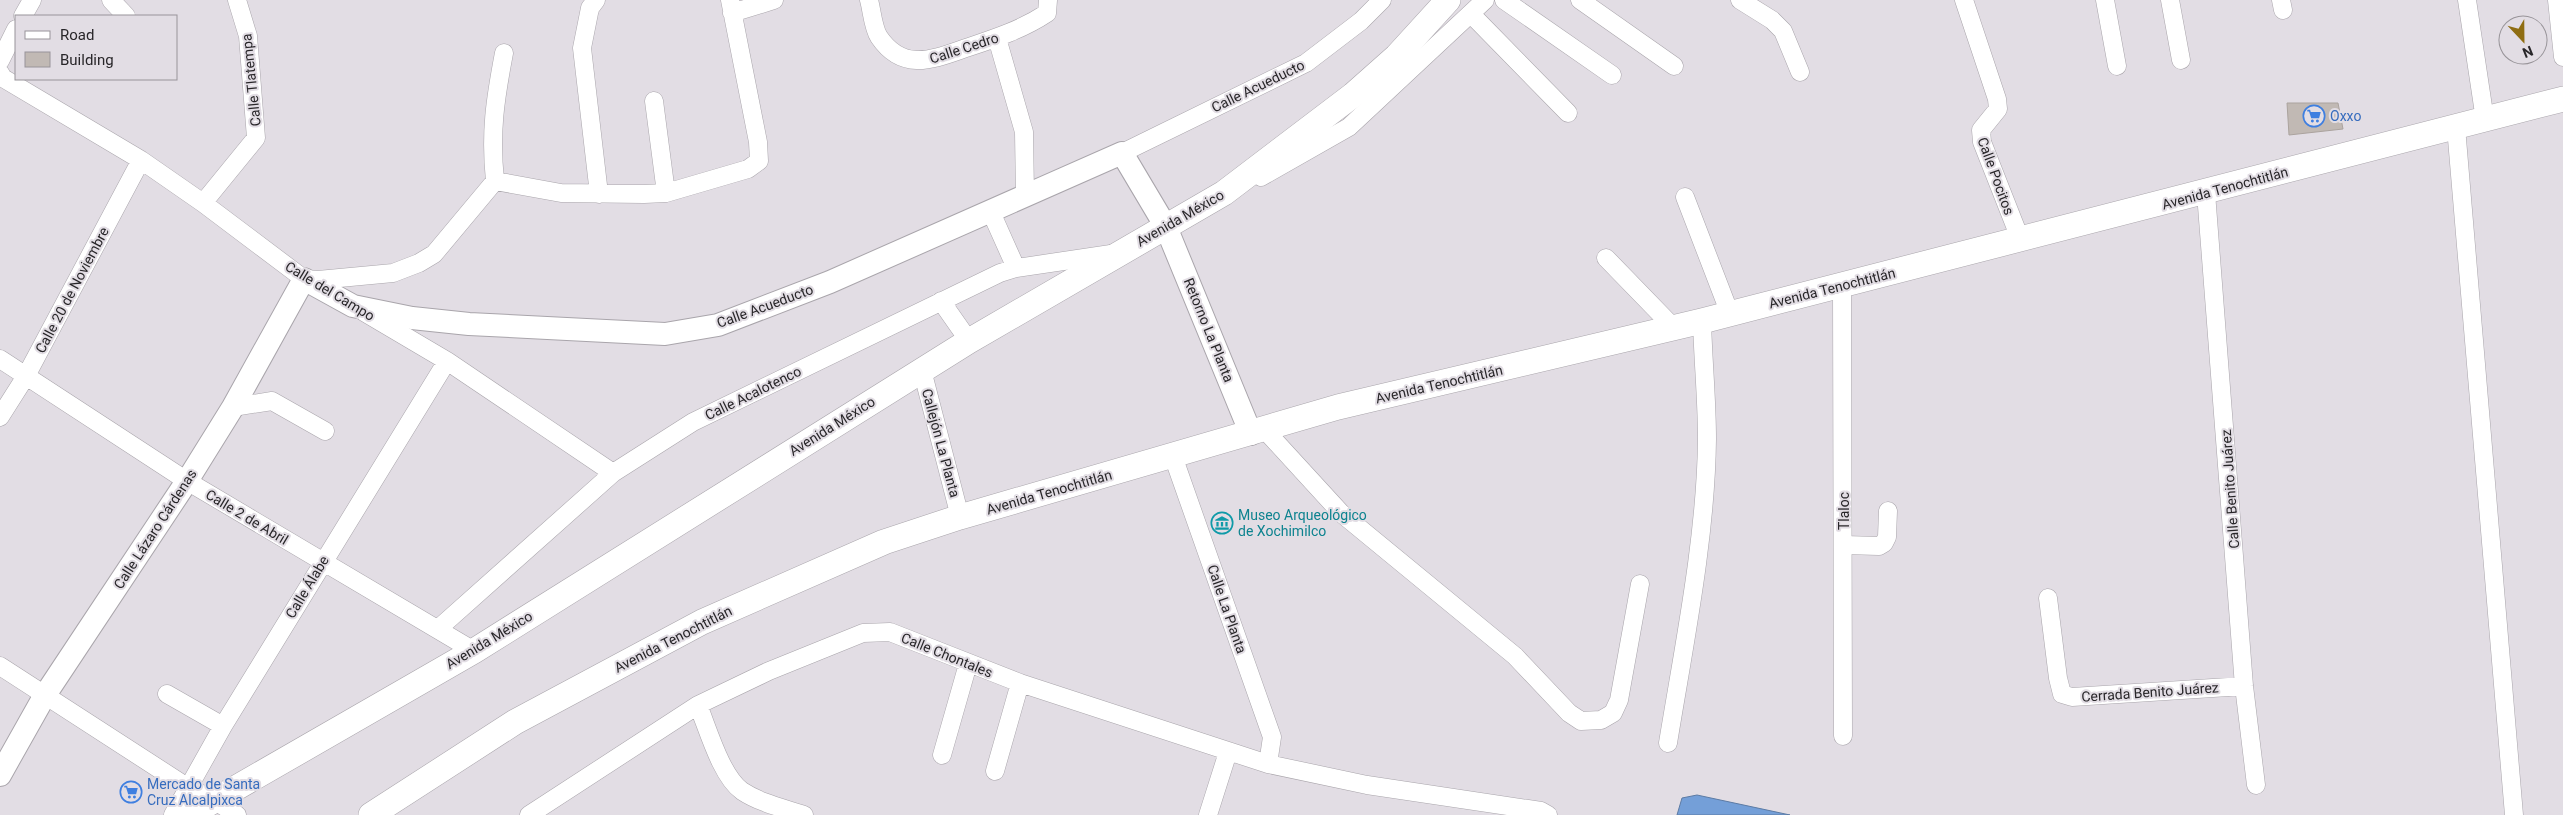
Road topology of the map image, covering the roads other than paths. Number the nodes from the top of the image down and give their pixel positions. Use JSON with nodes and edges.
{"nodes":[{"id":1,"x":32,"y":0,"type":"edge"},
{"id":2,"x":111,"y":0,"type":"edge"},
{"id":3,"x":237,"y":0,"type":"edge"},
{"id":4,"x":596,"y":0,"type":"edge"},
{"id":5,"x":774,"y":0,"type":"edge"},
{"id":6,"x":869,"y":0,"type":"edge"},
{"id":7,"x":1048,"y":0,"type":"edge"},
{"id":8,"x":1382,"y":0,"type":"edge"},
{"id":9,"x":1448,"y":0,"type":"edge"},
{"id":10,"x":1485,"y":0,"type":"edge"},
{"id":11,"x":1504,"y":0,"type":"edge"},
{"id":12,"x":1580,"y":0,"type":"edge"},
{"id":13,"x":1740,"y":0,"type":"edge"},
{"id":14,"x":1964,"y":0,"type":"edge"},
{"id":15,"x":2105,"y":0,"type":"edge"},
{"id":16,"x":2170,"y":0,"type":"edge"},
{"id":17,"x":2467,"y":0,"type":"edge"},
{"id":18,"x":2556,"y":0,"type":"edge"},
{"id":19,"x":731,"y":7,"type":"edge"},
{"id":20,"x":1472,"y":14,"type":"junction"},
{"id":21,"x":24,"y":15,"type":"edge"},
{"id":22,"x":125,"y":15,"type":"edge"},
{"id":23,"x":15,"y":31,"type":"edge"},
{"id":24,"x":997,"y":38,"type":"junction"},
{"id":25,"x":504,"y":53,"type":"dead end"},
{"id":26,"x":2563,"y":57,"type":"edge"},
{"id":27,"x":2181,"y":60,"type":"dead end"},
{"id":28,"x":0,"y":61,"type":"edge"},
{"id":29,"x":1674,"y":66,"type":"dead end"},
{"id":30,"x":2117,"y":66,"type":"dead end"},
{"id":31,"x":1800,"y":72,"type":"dead end"},
{"id":32,"x":0,"y":73,"type":"edge"},
{"id":33,"x":1612,"y":75,"type":"dead end"},
{"id":34,"x":2563,"y":99,"type":"edge"},
{"id":35,"x":654,"y":101,"type":"dead end"},
{"id":36,"x":1568,"y":113,"type":"dead end"},
{"id":37,"x":2485,"y":120,"type":"junction"},
{"id":38,"x":2456,"y":127,"type":"junction"},
{"id":39,"x":1122,"y":153,"type":"junction"},
{"id":40,"x":141,"y":160,"type":"junction"},
{"id":41,"x":495,"y":181,"type":"junction"},
{"id":42,"x":666,"y":193,"type":"junction"},
{"id":43,"x":1224,"y":193,"type":"junction"},
{"id":44,"x":2206,"y":193,"type":"junction"},
{"id":45,"x":598,"y":194,"type":"junction"},
{"id":46,"x":1025,"y":196,"type":"junction"},
{"id":47,"x":1685,"y":197,"type":"dead end"},
{"id":48,"x":203,"y":203,"type":"junction"},
{"id":49,"x":990,"y":212,"type":"junction"},
{"id":50,"x":1166,"y":227,"type":"junction"},
{"id":51,"x":2020,"y":241,"type":"junction"},
{"id":52,"x":1119,"y":253,"type":"junction"},
{"id":53,"x":1606,"y":258,"type":"dead end"},
{"id":54,"x":1016,"y":268,"type":"junction"},
{"id":55,"x":304,"y":279,"type":"junction"},
{"id":56,"x":1842,"y":286,"type":"junction"},
{"id":57,"x":941,"y":301,"type":"junction"},
{"id":58,"x":353,"y":306,"type":"junction"},
{"id":59,"x":1730,"y":314,"type":"junction"},
{"id":60,"x":1702,"y":321,"type":"junction"},
{"id":61,"x":1674,"y":328,"type":"junction"},
{"id":62,"x":969,"y":341,"type":"junction"},
{"id":63,"x":0,"y":359,"type":"edge"},
{"id":64,"x":446,"y":361,"type":"junction"},
{"id":65,"x":922,"y":370,"type":"junction"},
{"id":66,"x":26,"y":376,"type":"junction"},
{"id":67,"x":233,"y":407,"type":"junction"},
{"id":68,"x":0,"y":417,"type":"edge"},
{"id":69,"x":325,"y":430,"type":"dead end"},
{"id":70,"x":1258,"y":431,"type":"junction"},
{"id":71,"x":1173,"y":456,"type":"junction"},
{"id":72,"x":613,"y":473,"type":"junction"},
{"id":73,"x":187,"y":481,"type":"junction"},
{"id":74,"x":1888,"y":511,"type":"dead end"},
{"id":75,"x":960,"y":517,"type":"junction"},
{"id":76,"x":1844,"y":545,"type":"junction"},
{"id":77,"x":322,"y":561,"type":"junction"},
{"id":78,"x":1640,"y":584,"type":"dead end"},
{"id":79,"x":2048,"y":598,"type":"dead end"},
{"id":80,"x":439,"y":628,"type":"junction"},
{"id":81,"x":474,"y":651,"type":"junction"},
{"id":82,"x":968,"y":664,"type":"junction"},
{"id":83,"x":0,"y":666,"type":"edge"},
{"id":84,"x":1020,"y":683,"type":"junction"},
{"id":85,"x":2244,"y":686,"type":"junction"},
{"id":86,"x":167,"y":694,"type":"dead end"},
{"id":87,"x":45,"y":695,"type":"junction"},
{"id":88,"x":698,"y":705,"type":"junction"},
{"id":89,"x":222,"y":726,"type":"junction"},
{"id":90,"x":1843,"y":736,"type":"dead end"},
{"id":91,"x":1668,"y":743,"type":"dead end"},
{"id":92,"x":1228,"y":752,"type":"junction"},
{"id":93,"x":942,"y":755,"type":"dead end"},
{"id":94,"x":1268,"y":764,"type":"junction"},
{"id":95,"x":994,"y":771,"type":"dead end"},
{"id":96,"x":1,"y":773,"type":"edge"},
{"id":97,"x":2256,"y":785,"type":"dead end"},
{"id":98,"x":187,"y":787,"type":"junction"},
{"id":99,"x":214,"y":800,"type":"junction"},
{"id":100,"x":173,"y":815,"type":"edge"},
{"id":101,"x":189,"y":815,"type":"edge"},
{"id":102,"x":237,"y":815,"type":"edge"},
{"id":103,"x":371,"y":815,"type":"edge"},
{"id":104,"x":529,"y":815,"type":"edge"},
{"id":105,"x":804,"y":815,"type":"edge"},
{"id":106,"x":1208,"y":815,"type":"edge"},
{"id":107,"x":1548,"y":815,"type":"edge"},
{"id":108,"x":2514,"y":815,"type":"edge"}],
"edges":[{"from":1,"to":21,"type":"street"},
{"from":2,"to":22,"type":"street"},
{"from":3,"to":48,"type":"street","name":"Calle Tlatempa"},
{"from":4,"to":45,"type":"street"},
{"from":5,"to":19,"type":"street"},
{"from":6,"to":24,"type":"street","name":"Calle Cedro"},
{"from":7,"to":24,"type":"street","name":"Calle Cedro"},
{"from":8,"to":39,"type":"street","name":"Calle Acueducto"},
{"from":9,"to":43,"type":"main road","name":"Avenida México"},
{"from":10,"to":20,"type":"street"},
{"from":11,"to":33,"type":"street"},
{"from":12,"to":29,"type":"street"},
{"from":13,"to":31,"type":"street"},
{"from":14,"to":51,"type":"street","name":"Calle Pocitos"},
{"from":15,"to":30,"type":"street"},
{"from":16,"to":27,"type":"street"},
{"from":17,"to":37,"type":"street"},
{"from":18,"to":26,"type":"street"},
{"from":19,"to":42,"type":"street"},
{"from":20,"to":36,"type":"street"},
{"from":20,"to":43,"type":"street"},
{"from":23,"to":28,"type":"street"},
{"from":24,"to":46,"type":"street"},
{"from":25,"to":41,"type":"street"},
{"from":32,"to":40,"type":"street","name":"Calle del Campo"},
{"from":34,"to":37,"type":"main road","name":"Avenida Tenochtitlán"},
{"from":35,"to":42,"type":"street"},
{"from":37,"to":38,"type":"main road","name":"Avenida Tenochtitlán"},
{"from":38,"to":44,"type":"main road","name":"Avenida Tenochtitlán"},
{"from":38,"to":108,"type":"street"},
{"from":39,"to":46,"type":"street","name":"Calle Acueducto"},
{"from":39,"to":50,"type":"street"},
{"from":40,"to":48,"type":"street","name":"Calle del Campo"},
{"from":40,"to":66,"type":"street","name":"Calle 20 de Noviembre"},
{"from":41,"to":45,"type":"street"},
{"from":41,"to":55,"type":"street"},
{"from":42,"to":45,"type":"street"},
{"from":43,"to":50,"type":"main road","name":"Avenida México"},
{"from":44,"to":51,"type":"main road","name":"Avenida Tenochtitlán"},
{"from":44,"to":85,"type":"street","name":"Calle Benito Juárez"},
{"from":46,"to":49,"type":"street","name":"Calle Acueducto"},
{"from":47,"to":59,"type":"street"},
{"from":48,"to":55,"type":"street","name":"Calle del Campo"},
{"from":49,"to":54,"type":"street"},
{"from":49,"to":58,"type":"street","name":"Calle Acueducto"},
{"from":50,"to":52,"type":"main road","name":"Avenida México"},
{"from":50,"to":70,"type":"street","name":"Retorno La Planta"},
{"from":51,"to":56,"type":"main road","name":"Avenida Tenochtitlán"},
{"from":52,"to":54,"type":"street","name":"Calle Acalotenco"},
{"from":52,"to":62,"type":"main road","name":"Avenida México"},
{"from":53,"to":61,"type":"street"},
{"from":54,"to":57,"type":"street","name":"Calle Acalotenco"},
{"from":55,"to":58,"type":"street","name":"Calle del Campo"},
{"from":55,"to":67,"type":"street","name":"Calle Lázaro Cárdenas"},
{"from":56,"to":59,"type":"main road","name":"Avenida Tenochtitlán"},
{"from":56,"to":76,"type":"street","name":"Tlaloc"},
{"from":57,"to":62,"type":"street"},
{"from":57,"to":72,"type":"street","name":"Calle Acalotenco"},
{"from":58,"to":64,"type":"street","name":"Calle del Campo"},
{"from":59,"to":60,"type":"main road","name":"Avenida Tenochtitlán"},
{"from":60,"to":61,"type":"main road","name":"Avenida Tenochtitlán"},
{"from":60,"to":91,"type":"street"},
{"from":61,"to":70,"type":"main road","name":"Avenida Tenochtitlán"},
{"from":62,"to":65,"type":"main road","name":"Avenida México"},
{"from":63,"to":66,"type":"street","name":"Calle 2 de Abril"},
{"from":64,"to":72,"type":"street","name":"Calle del Campo"},
{"from":64,"to":77,"type":"street","name":"Calle Álabe"},
{"from":65,"to":75,"type":"street","name":"Callejón La Planta"},
{"from":65,"to":81,"type":"main road","name":"Avenida México"},
{"from":66,"to":68,"type":"street","name":"Calle 20 de Noviembre"},
{"from":66,"to":73,"type":"street","name":"Calle 2 de Abril"},
{"from":67,"to":69,"type":"street"},
{"from":67,"to":73,"type":"street","name":"Calle Lázaro Cárdenas"},
{"from":70,"to":71,"type":"main road","name":"Avenida Tenochtitlán"},
{"from":70,"to":78,"type":"street"},
{"from":71,"to":75,"type":"main road","name":"Avenida Tenochtitlán"},
{"from":71,"to":94,"type":"street","name":"Calle La Planta"},
{"from":72,"to":80,"type":"street","name":"Calle Acalotenco"},
{"from":73,"to":77,"type":"street","name":"Calle 2 de Abril"},
{"from":73,"to":87,"type":"street","name":"Calle Lázaro Cárdenas"},
{"from":74,"to":76,"type":"street"},
{"from":75,"to":103,"type":"main road","name":"Avenida Tenochtitlán"},
{"from":76,"to":90,"type":"street","name":"Tlaloc"},
{"from":77,"to":80,"type":"street","name":"Calle 2 de Abril"},
{"from":77,"to":89,"type":"street","name":"Calle Álabe"},
{"from":79,"to":85,"type":"street","name":"Cerrada Benito Juárez"},
{"from":80,"to":81,"type":"street","name":"Calle 2 de Abril"},
{"from":81,"to":99,"type":"main road","name":"Avenida México"},
{"from":82,"to":84,"type":"street","name":"Calle Chontales"},
{"from":82,"to":88,"type":"street","name":"Calle Chontales"},
{"from":82,"to":93,"type":"street"},
{"from":83,"to":87,"type":"street"},
{"from":84,"to":92,"type":"street","name":"Calle Chontales"},
{"from":84,"to":95,"type":"street"},
{"from":85,"to":97,"type":"street","name":"Calle Benito Juárez"},
{"from":86,"to":89,"type":"street"},
{"from":87,"to":96,"type":"street","name":"Calle Lázaro Cárdenas"},
{"from":87,"to":98,"type":"street"},
{"from":88,"to":104,"type":"street","name":"Calle Chontales"},
{"from":88,"to":105,"type":"street"},
{"from":89,"to":98,"type":"street","name":"Calle Álabe"},
{"from":92,"to":94,"type":"street","name":"Calle Chontales"},
{"from":92,"to":106,"type":"street"},
{"from":94,"to":107,"type":"street","name":"Calle Chontales"},
{"from":98,"to":99,"type":"street"},
{"from":98,"to":100,"type":"street","name":"Calle Álabe"},
{"from":99,"to":101,"type":"main road","name":"Avenida México"},
{"from":99,"to":102,"type":"street"}]}
